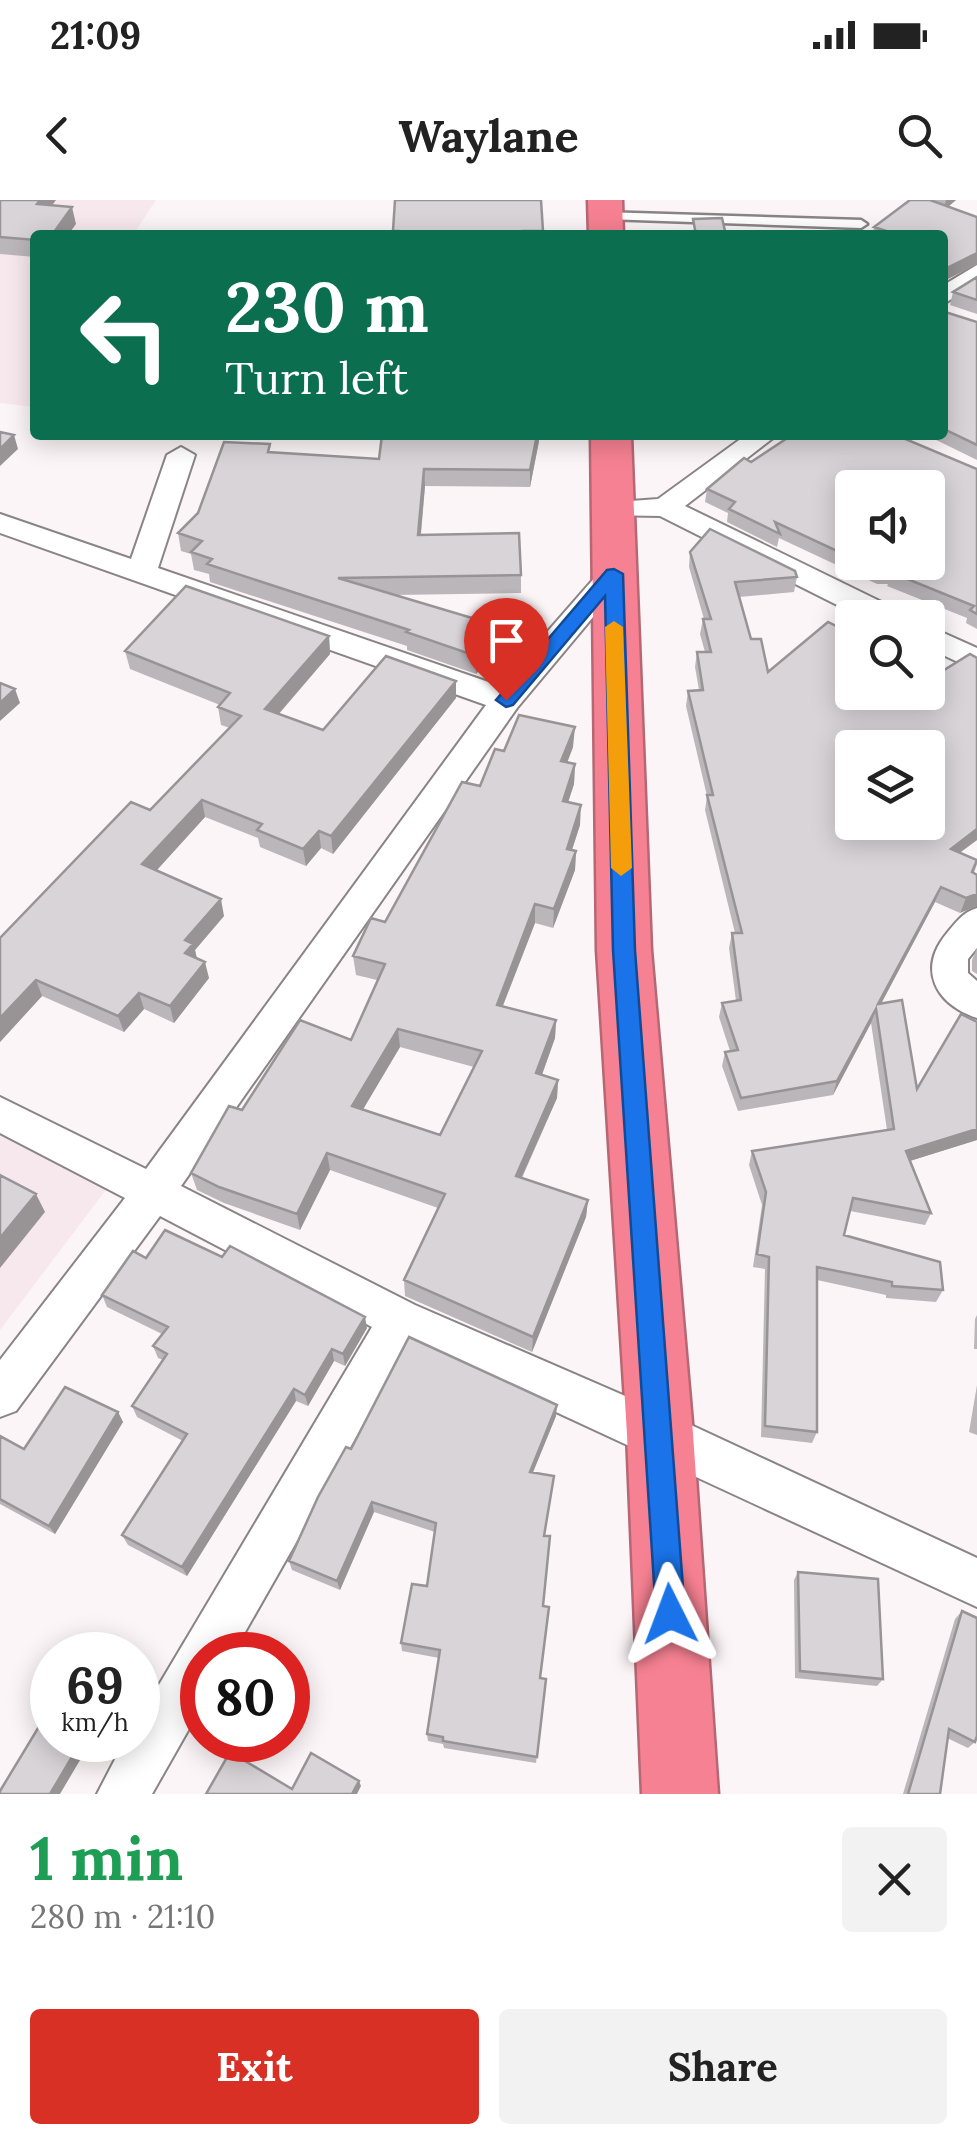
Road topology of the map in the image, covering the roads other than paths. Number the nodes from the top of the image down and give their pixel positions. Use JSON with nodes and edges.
{"nodes":[{"id":1,"x":606,"y":217,"type":"edge"},
{"id":2,"x":862,"y":224,"type":"dead end"},
{"id":3,"x":977,"y":272,"type":"edge"},
{"id":4,"x":948,"y":294,"type":"edge"},
{"id":5,"x":613,"y":440,"type":"edge"},
{"id":6,"x":755,"y":440,"type":"edge"},
{"id":7,"x":181,"y":455,"type":"dead end"},
{"id":8,"x":639,"y":508,"type":"junction"},
{"id":9,"x":0,"y":523,"type":"edge"},
{"id":10,"x":141,"y":572,"type":"junction"},
{"id":11,"x":614,"y":574,"type":"junction"},
{"id":12,"x":849,"y":600,"type":"edge"},
{"id":13,"x":945,"y":645,"type":"edge"},
{"id":14,"x":977,"y":661,"type":"edge"},
{"id":15,"x":506,"y":700,"type":"junction"},
{"id":16,"x":977,"y":922,"type":"edge"},
{"id":17,"x":977,"y":1003,"type":"edge"},
{"id":18,"x":0,"y":1114,"type":"edge"},
{"id":19,"x":152,"y":1194,"type":"junction"},
{"id":20,"x":400,"y":1319,"type":"junction"},
{"id":21,"x":0,"y":1396,"type":"edge"},
{"id":22,"x":660,"y":1434,"type":"junction"},
{"id":23,"x":977,"y":1582,"type":"edge"},
{"id":24,"x":217,"y":1632,"type":"edge"},
{"id":25,"x":180,"y":1696,"type":"edge"},
{"id":26,"x":123,"y":1794,"type":"edge"},
{"id":27,"x":680,"y":1794,"type":"edge"}],
"edges":[{"from":1,"to":2,"type":"lane"},
{"from":3,"to":4,"type":"street"},
{"from":5,"to":8,"type":"highway"},
{"from":6,"to":8,"type":"street"},
{"from":7,"to":10,"type":"street"},
{"from":8,"to":11,"type":"highway"},
{"from":8,"to":12,"type":"street"},
{"from":9,"to":10,"type":"street"},
{"from":10,"to":15,"type":"street"},
{"from":11,"to":15,"type":"street"},
{"from":11,"to":22,"type":"highway"},
{"from":13,"to":14,"type":"street"},
{"from":15,"to":19,"type":"street"},
{"from":16,"to":17,"type":"street"},
{"from":18,"to":19,"type":"street"},
{"from":19,"to":20,"type":"street"},
{"from":19,"to":21,"type":"street"},
{"from":20,"to":22,"type":"street"},
{"from":20,"to":24,"type":"street"},
{"from":22,"to":23,"type":"street"},
{"from":22,"to":27,"type":"highway"},
{"from":25,"to":26,"type":"street"}]}
